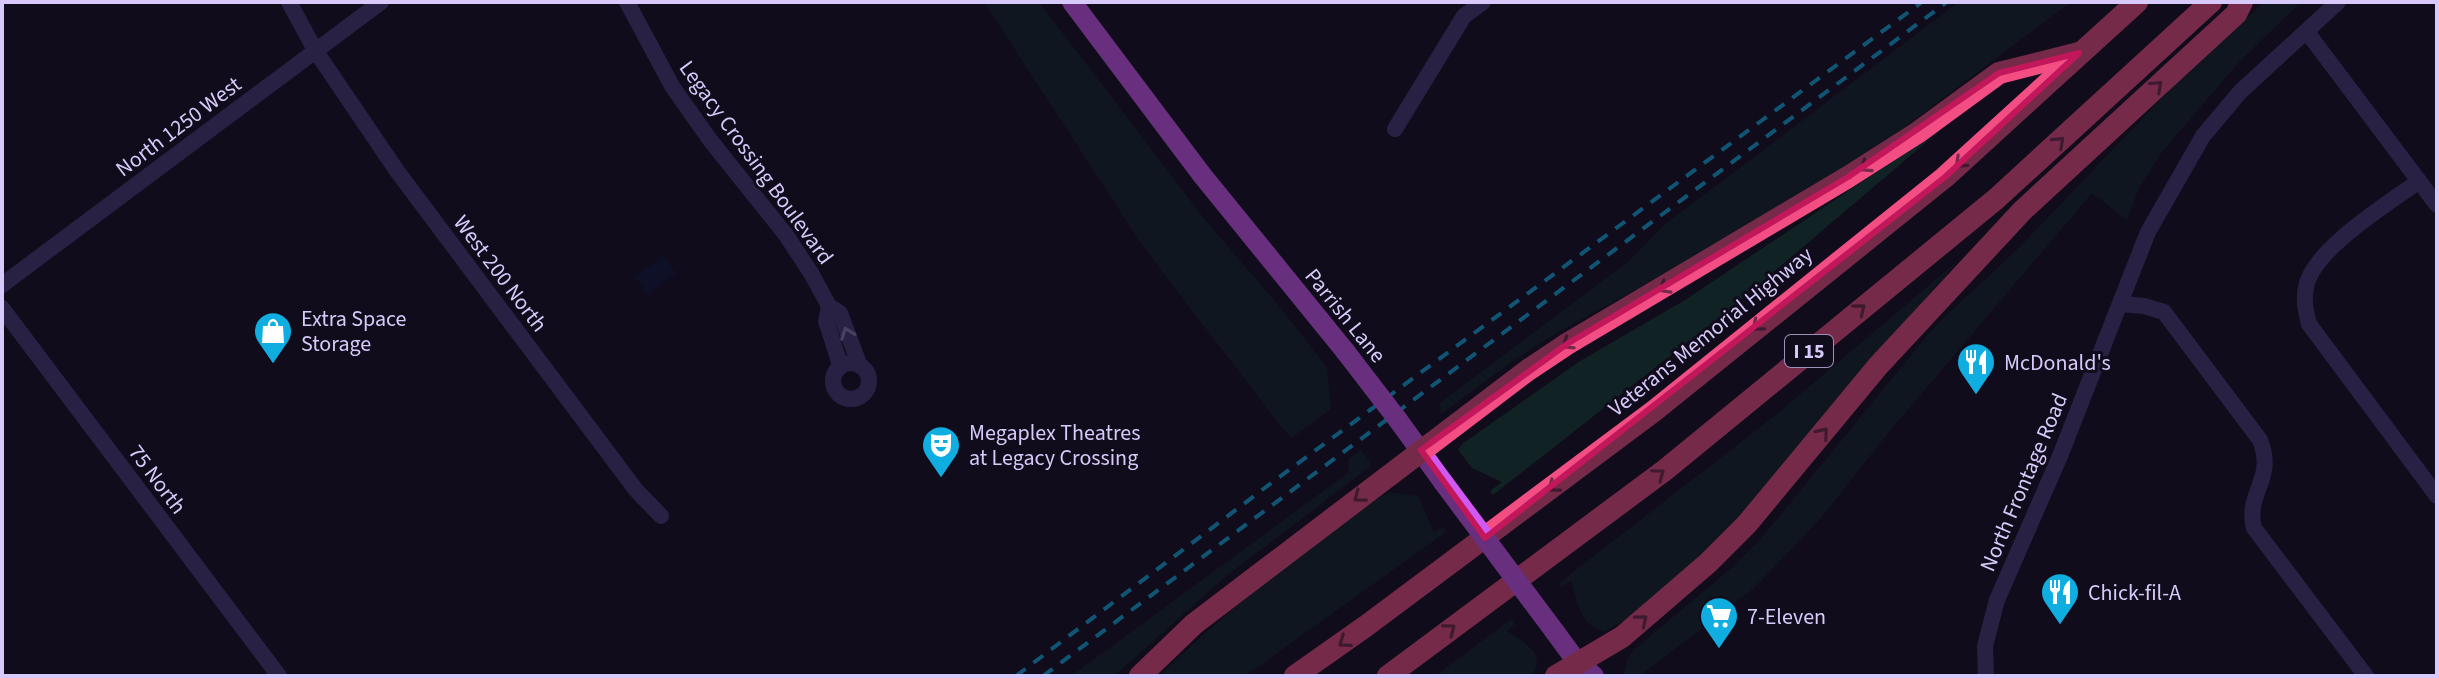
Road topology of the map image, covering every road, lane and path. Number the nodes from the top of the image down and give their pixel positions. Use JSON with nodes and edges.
{"nodes":[{"id":1,"x":289,"y":2,"type":"edge"},
{"id":2,"x":381,"y":2,"type":"edge"},
{"id":3,"x":627,"y":2,"type":"edge"},
{"id":4,"x":1072,"y":2,"type":"edge"},
{"id":5,"x":1454,"y":2,"type":"edge"},
{"id":6,"x":1483,"y":2,"type":"edge"},
{"id":7,"x":2137,"y":2,"type":"edge"},
{"id":8,"x":2211,"y":2,"type":"edge"},
{"id":9,"x":2242,"y":2,"type":"edge"},
{"id":10,"x":2338,"y":2,"type":"edge"},
{"id":11,"x":1464,"y":16,"type":"junction"},
{"id":12,"x":2307,"y":32,"type":"junction"},
{"id":13,"x":315,"y":50,"type":"junction"},
{"id":14,"x":2079,"y":53,"type":"junction"},
{"id":15,"x":1395,"y":129,"type":"dead end"},
{"id":16,"x":2419,"y":181,"type":"junction"},
{"id":17,"x":2437,"y":205,"type":"edge"},
{"id":18,"x":2,"y":285,"type":"edge"},
{"id":19,"x":2121,"y":304,"type":"junction"},
{"id":20,"x":829,"y":306,"type":"junction"},
{"id":21,"x":2,"y":308,"type":"edge"},
{"id":22,"x":860,"y":366,"type":"junction"},
{"id":23,"x":839,"y":368,"type":"junction"},
{"id":24,"x":1421,"y":450,"type":"junction"},
{"id":25,"x":2437,"y":496,"type":"edge"},
{"id":26,"x":661,"y":516,"type":"dead end"},
{"id":27,"x":1584,"y":671,"type":"edge"},
{"id":28,"x":279,"y":676,"type":"edge"},
{"id":29,"x":1140,"y":676,"type":"edge"},
{"id":30,"x":1295,"y":676,"type":"edge"},
{"id":31,"x":1388,"y":676,"type":"edge"},
{"id":32,"x":1556,"y":676,"type":"edge"},
{"id":33,"x":1986,"y":676,"type":"edge"},
{"id":34,"x":2366,"y":676,"type":"edge"}],
"edges":[{"from":1,"to":13,"type":"street","name":"West 200 North"},
{"from":2,"to":13,"type":"street","name":"North 1250 West"},
{"from":3,"to":20,"type":"street","name":"Legacy Crossing Boulevard"},
{"from":4,"to":24,"type":"main road","name":"Parrish Lane","bridge":true},
{"from":5,"to":11,"type":"street"},
{"from":6,"to":11,"type":"street"},
{"from":7,"to":14,"type":"highway","name":"Veterans Memorial Highway","number":"I 15"},
{"from":31,"to":8,"type":"highway","number":"I 15","one_way":true},
{"from":27,"to":9,"type":"highway","one_way":true},
{"from":10,"to":12,"type":"street","name":"North Frontage Road"},
{"from":11,"to":15,"type":"street"},
{"from":12,"to":16,"type":"street"},
{"from":12,"to":19,"type":"street","name":"North Frontage Road"},
{"from":13,"to":18,"type":"street","name":"North 1250 West"},
{"from":13,"to":26,"type":"street","name":"West 200 North"},
{"from":14,"to":24,"type":"highway","one_way":true},
{"from":14,"to":30,"type":"highway","name":"Veterans Memorial Highway","number":"I 15","one_way":true},
{"from":16,"to":17,"type":"street"},
{"from":16,"to":25,"type":"street"},
{"from":19,"to":33,"type":"street","name":"North Frontage Road"},
{"from":19,"to":34,"type":"street"},
{"from":22,"to":20,"type":"street","name":"Legacy Crossing Boulevard","one_way":true},
{"from":20,"to":23,"type":"street","name":"Legacy Crossing Boulevard"},
{"from":21,"to":28,"type":"street","name":"75 North"},
{"from":22,"to":23,"type":"street"},
{"from":22,"to":23,"type":"street","name":"Legacy Crossing Boulevard"},
{"from":24,"to":27,"type":"main road","name":"Parrish Lane","bridge":true},
{"from":24,"to":29,"type":"highway","one_way":true},
{"from":27,"to":32,"type":"highway"}]}
